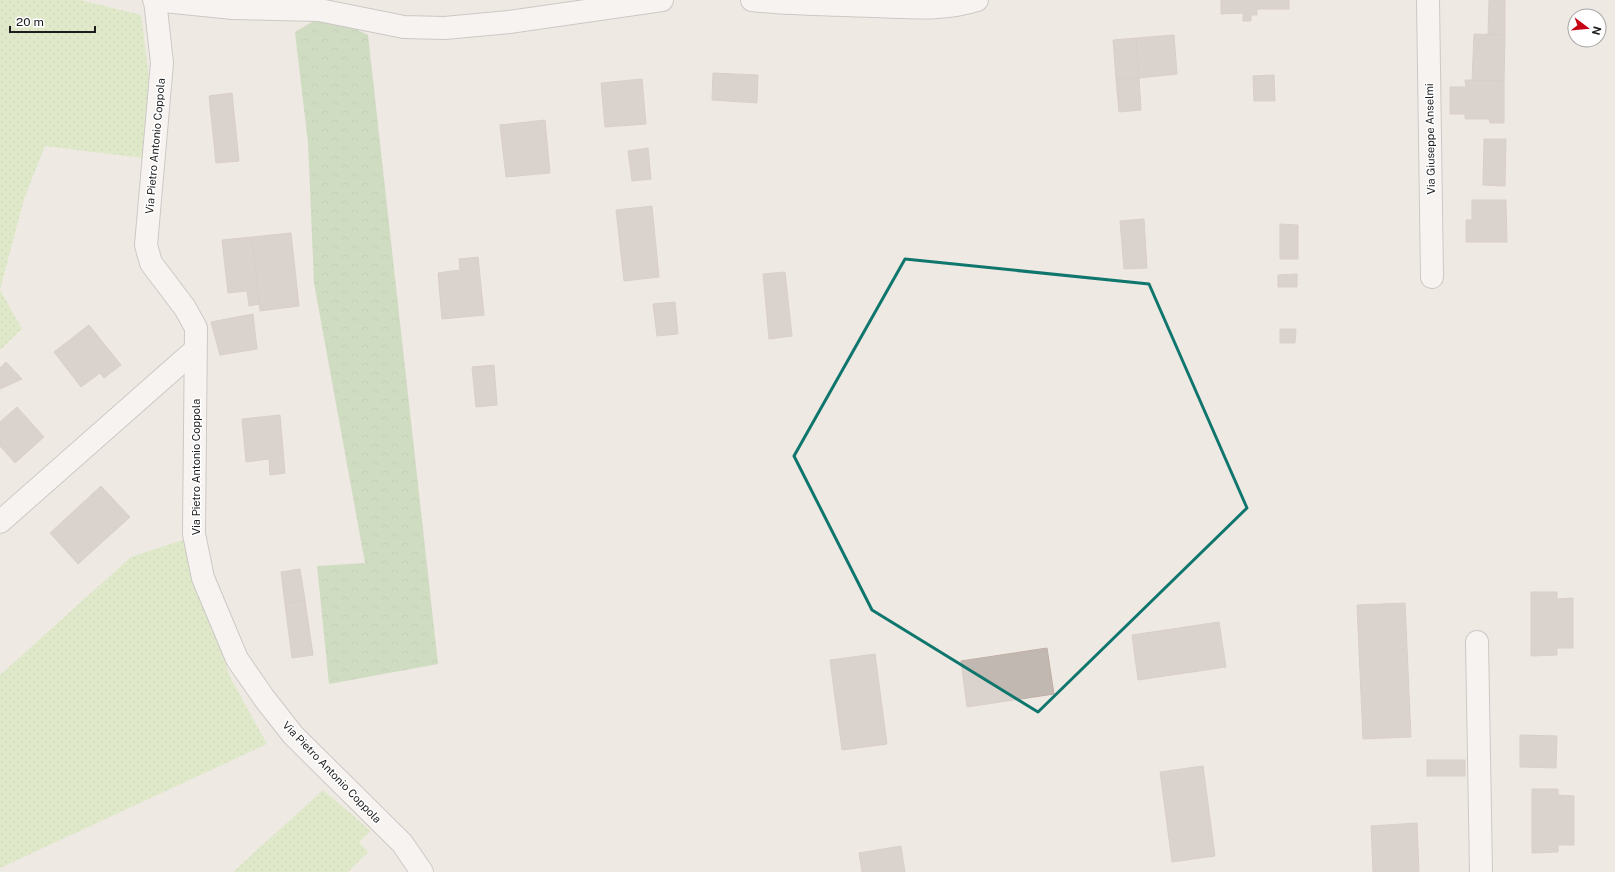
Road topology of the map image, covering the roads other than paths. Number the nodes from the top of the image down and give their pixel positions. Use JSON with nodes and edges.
{"nodes":[{"id":1,"x":154,"y":0,"type":"edge"},
{"id":2,"x":662,"y":0,"type":"edge"},
{"id":3,"x":752,"y":0,"type":"edge"},
{"id":4,"x":977,"y":0,"type":"edge"},
{"id":5,"x":1428,"y":0,"type":"edge"},
{"id":6,"x":1432,"y":277,"type":"dead end"},
{"id":7,"x":195,"y":350,"type":"junction"},
{"id":8,"x":0,"y":522,"type":"edge"},
{"id":9,"x":1477,"y":642,"type":"dead end"},
{"id":10,"x":422,"y":872,"type":"edge"},
{"id":11,"x":1481,"y":872,"type":"edge"}],
"edges":[{"from":1,"to":2,"type":"street"},
{"from":1,"to":7,"type":"street","name":"Via Pietro Antonio Coppola"},
{"from":3,"to":4,"type":"street"},
{"from":5,"to":6,"type":"street","name":"Via Giuseppe Anselmi"},
{"from":7,"to":8,"type":"street"},
{"from":7,"to":10,"type":"street","name":"Via Pietro Antonio Coppola"},
{"from":9,"to":11,"type":"street"}]}
